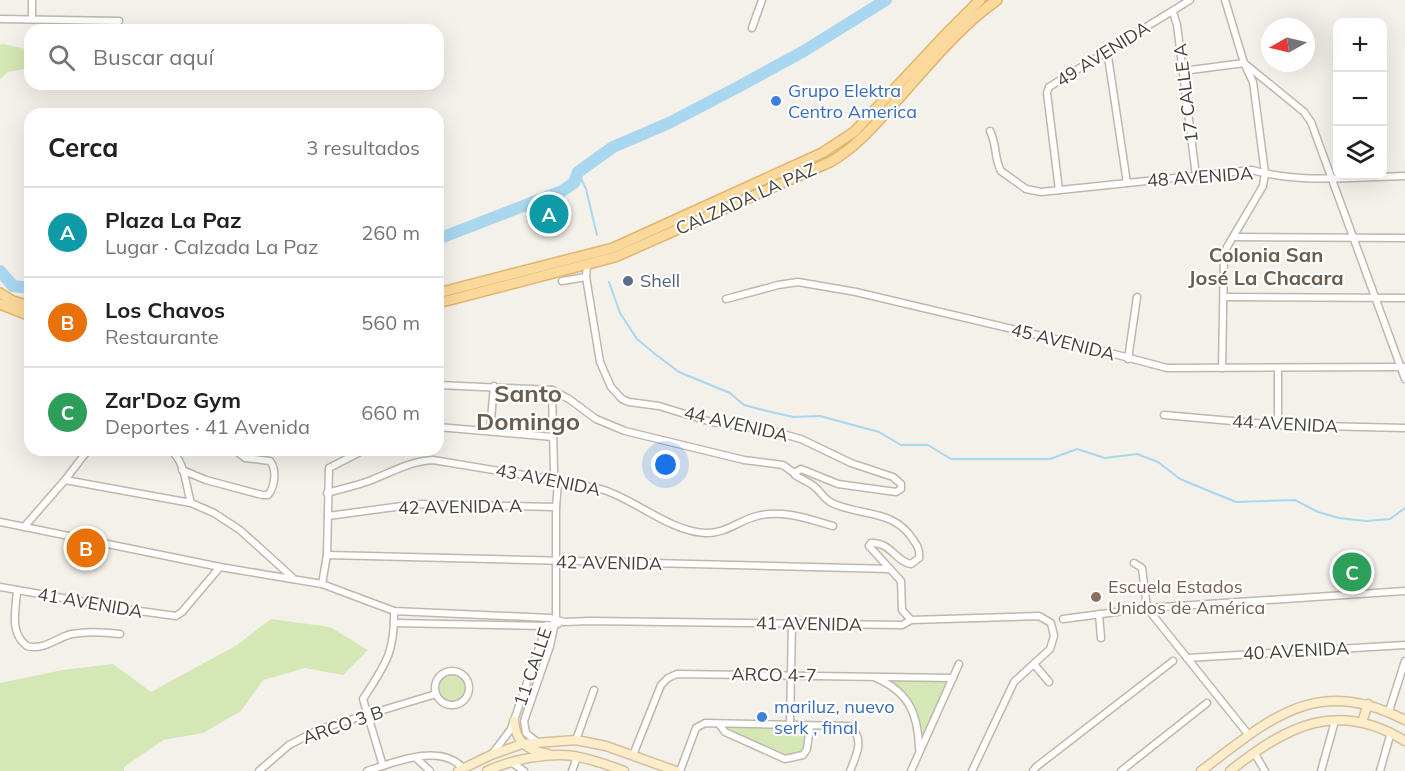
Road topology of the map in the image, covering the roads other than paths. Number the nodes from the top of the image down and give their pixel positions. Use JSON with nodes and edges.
{"nodes":[{"id":1,"x":32,"y":0,"type":"edge"},
{"id":2,"x":762,"y":0,"type":"edge"},
{"id":3,"x":980,"y":0,"type":"edge"},
{"id":4,"x":997,"y":0,"type":"edge"},
{"id":5,"x":1190,"y":0,"type":"edge"},
{"id":6,"x":1225,"y":0,"type":"edge"},
{"id":7,"x":1173,"y":12,"type":"junction"},
{"id":8,"x":0,"y":19,"type":"edge"},
{"id":9,"x":32,"y":19,"type":"junction"},
{"id":10,"x":119,"y":21,"type":"dead end"},
{"id":11,"x":752,"y":28,"type":"dead end"},
{"id":12,"x":1107,"y":51,"type":"junction"},
{"id":13,"x":1244,"y":63,"type":"junction"},
{"id":14,"x":1183,"y":71,"type":"junction"},
{"id":15,"x":990,"y":131,"type":"dead end"},
{"id":16,"x":1265,"y":173,"type":"junction"},
{"id":17,"x":1196,"y":176,"type":"junction"},
{"id":18,"x":1405,"y":176,"type":"edge"},
{"id":19,"x":1331,"y":178,"type":"junction"},
{"id":20,"x":1127,"y":183,"type":"junction"},
{"id":21,"x":1059,"y":190,"type":"junction"},
{"id":22,"x":1233,"y":237,"type":"junction"},
{"id":23,"x":1405,"y":237,"type":"edge"},
{"id":24,"x":1353,"y":238,"type":"junction"},
{"id":25,"x":587,"y":265,"type":"junction"},
{"id":26,"x":586,"y":277,"type":"junction"},
{"id":27,"x":562,"y":280,"type":"dead end"},
{"id":28,"x":444,"y":291,"type":"edge"},
{"id":29,"x":0,"y":293,"type":"edge"},
{"id":30,"x":1137,"y":297,"type":"dead end"},
{"id":31,"x":1224,"y":297,"type":"junction"},
{"id":32,"x":1375,"y":298,"type":"junction"},
{"id":33,"x":1405,"y":298,"type":"edge"},
{"id":34,"x":726,"y":299,"type":"dead end"},
{"id":35,"x":444,"y":301,"type":"edge"},
{"id":36,"x":0,"y":304,"type":"edge"},
{"id":37,"x":24,"y":304,"type":"edge"},
{"id":38,"x":24,"y":314,"type":"edge"},
{"id":39,"x":1128,"y":359,"type":"junction"},
{"id":40,"x":1403,"y":367,"type":"edge"},
{"id":41,"x":1222,"y":368,"type":"junction"},
{"id":42,"x":1278,"y":368,"type":"junction"},
{"id":43,"x":1405,"y":379,"type":"edge"},
{"id":44,"x":444,"y":385,"type":"edge"},
{"id":45,"x":495,"y":386,"type":"junction"},
{"id":46,"x":552,"y":390,"type":"junction"},
{"id":47,"x":1164,"y":415,"type":"dead end"},
{"id":48,"x":1278,"y":426,"type":"junction"},
{"id":49,"x":444,"y":427,"type":"edge"},
{"id":50,"x":1405,"y":429,"type":"edge"},
{"id":51,"x":490,"y":430,"type":"junction"},
{"id":52,"x":553,"y":437,"type":"junction"},
{"id":53,"x":83,"y":456,"type":"edge"},
{"id":54,"x":177,"y":456,"type":"edge"},
{"id":55,"x":242,"y":456,"type":"edge"},
{"id":56,"x":352,"y":456,"type":"edge"},
{"id":57,"x":182,"y":471,"type":"junction"},
{"id":58,"x":554,"y":471,"type":"dead end"},
{"id":59,"x":794,"y":472,"type":"junction"},
{"id":60,"x":65,"y":480,"type":"junction"},
{"id":61,"x":558,"y":483,"type":"junction"},
{"id":62,"x":327,"y":493,"type":"junction"},
{"id":63,"x":190,"y":503,"type":"junction"},
{"id":64,"x":556,"y":507,"type":"junction"},
{"id":65,"x":328,"y":516,"type":"junction"},
{"id":66,"x":0,"y":522,"type":"edge"},
{"id":67,"x":833,"y":526,"type":"dead end"},
{"id":68,"x":24,"y":527,"type":"junction"},
{"id":69,"x":327,"y":555,"type":"junction"},
{"id":70,"x":556,"y":562,"type":"junction"},
{"id":71,"x":1134,"y":563,"type":"dead end"},
{"id":72,"x":220,"y":567,"type":"junction"},
{"id":73,"x":891,"y":569,"type":"junction"},
{"id":74,"x":293,"y":578,"type":"junction"},
{"id":75,"x":322,"y":584,"type":"junction"},
{"id":76,"x":0,"y":587,"type":"edge"},
{"id":77,"x":17,"y":590,"type":"junction"},
{"id":78,"x":1405,"y":591,"type":"edge"},
{"id":79,"x":1147,"y":608,"type":"junction"},
{"id":80,"x":394,"y":611,"type":"junction"},
{"id":81,"x":1099,"y":614,"type":"junction"},
{"id":82,"x":1063,"y":619,"type":"dead end"},
{"id":83,"x":554,"y":620,"type":"junction"},
{"id":84,"x":911,"y":620,"type":"junction"},
{"id":85,"x":394,"y":623,"type":"junction"},
{"id":86,"x":792,"y":623,"type":"junction"},
{"id":87,"x":546,"y":626,"type":"junction"},
{"id":88,"x":120,"y":634,"type":"dead end"},
{"id":89,"x":1101,"y":638,"type":"dead end"},
{"id":90,"x":1405,"y":645,"type":"edge"},
{"id":91,"x":1187,"y":658,"type":"junction"},
{"id":92,"x":1173,"y":661,"type":"dead end"},
{"id":93,"x":1405,"y":661,"type":"edge"},
{"id":94,"x":959,"y":664,"type":"dead end"},
{"id":95,"x":1034,"y":664,"type":"junction"},
{"id":96,"x":790,"y":675,"type":"junction"},
{"id":97,"x":872,"y":677,"type":"junction"},
{"id":98,"x":953,"y":678,"type":"junction"},
{"id":99,"x":1049,"y":682,"type":"dead end"},
{"id":100,"x":594,"y":690,"type":"dead end"},
{"id":101,"x":436,"y":694,"type":"junction"},
{"id":102,"x":1207,"y":703,"type":"dead end"},
{"id":103,"x":1368,"y":704,"type":"junction"},
{"id":104,"x":1389,"y":711,"type":"junction"},
{"id":105,"x":368,"y":715,"type":"junction"},
{"id":106,"x":1335,"y":720,"type":"junction"},
{"id":107,"x":1405,"y":720,"type":"edge"},
{"id":108,"x":514,"y":721,"type":"junction"},
{"id":109,"x":1362,"y":722,"type":"junction"},
{"id":110,"x":719,"y":724,"type":"junction"},
{"id":111,"x":790,"y":724,"type":"junction"},
{"id":112,"x":810,"y":726,"type":"junction"},
{"id":113,"x":1391,"y":732,"type":"junction"},
{"id":114,"x":1248,"y":734,"type":"junction"},
{"id":115,"x":576,"y":740,"type":"junction"},
{"id":116,"x":1405,"y":741,"type":"edge"},
{"id":117,"x":537,"y":742,"type":"junction"},
{"id":118,"x":522,"y":744,"type":"junction"},
{"id":119,"x":919,"y":752,"type":"junction"},
{"id":120,"x":1227,"y":752,"type":"junction"},
{"id":121,"x":491,"y":754,"type":"junction"},
{"id":122,"x":1255,"y":754,"type":"junction"},
{"id":123,"x":633,"y":755,"type":"junction"},
{"id":124,"x":560,"y":756,"type":"junction"},
{"id":125,"x":577,"y":757,"type":"junction"},
{"id":126,"x":415,"y":758,"type":"junction"},
{"id":127,"x":510,"y":762,"type":"junction"},
{"id":128,"x":383,"y":766,"type":"junction"},
{"id":129,"x":651,"y":767,"type":"edge"},
{"id":130,"x":1234,"y":768,"type":"edge"},
{"id":131,"x":460,"y":770,"type":"edge"},
{"id":132,"x":259,"y":771,"type":"edge"},
{"id":133,"x":367,"y":771,"type":"edge"},
{"id":134,"x":430,"y":771,"type":"edge"},
{"id":135,"x":487,"y":771,"type":"edge"},
{"id":136,"x":525,"y":771,"type":"edge"},
{"id":137,"x":572,"y":771,"type":"edge"},
{"id":138,"x":624,"y":771,"type":"edge"},
{"id":139,"x":678,"y":771,"type":"edge"},
{"id":140,"x":850,"y":771,"type":"edge"},
{"id":141,"x":910,"y":771,"type":"edge"},
{"id":142,"x":972,"y":771,"type":"edge"},
{"id":143,"x":1033,"y":771,"type":"edge"},
{"id":144,"x":1121,"y":771,"type":"edge"},
{"id":145,"x":1201,"y":771,"type":"edge"},
{"id":146,"x":1264,"y":771,"type":"edge"},
{"id":147,"x":1321,"y":771,"type":"edge"},
{"id":148,"x":1380,"y":771,"type":"edge"}],
"edges":[{"from":1,"to":9,"type":"street"},
{"from":2,"to":11,"type":"street"},
{"from":3,"to":28,"type":"main road","name":"CALZADA LA PAZ"},
{"from":4,"to":25,"type":"main road","name":"CALZADA LA PAZ"},
{"from":5,"to":7,"type":"street","name":"49 AVENIDA"},
{"from":6,"to":13,"type":"street"},
{"from":7,"to":12,"type":"street","name":"49 AVENIDA"},
{"from":7,"to":14,"type":"street","name":"17 CALLE A"},
{"from":8,"to":9,"type":"street"},
{"from":9,"to":10,"type":"street"},
{"from":12,"to":20,"type":"street"},
{"from":12,"to":21,"type":"street","name":"49 AVENIDA"},
{"from":13,"to":14,"type":"street"},
{"from":13,"to":16,"type":"street"},
{"from":13,"to":19,"type":"street"},
{"from":14,"to":17,"type":"street","name":"17 CALLE A"},
{"from":15,"to":21,"type":"street","name":"48 AVENIDA"},
{"from":16,"to":17,"type":"street","name":"48 AVENIDA"},
{"from":16,"to":19,"type":"street","name":"48 AVENIDA"},
{"from":16,"to":22,"type":"street"},
{"from":17,"to":20,"type":"street","name":"48 AVENIDA"},
{"from":18,"to":19,"type":"street","name":"48 AVENIDA"},
{"from":19,"to":24,"type":"street"},
{"from":20,"to":21,"type":"street","name":"48 AVENIDA"},
{"from":22,"to":24,"type":"street"},
{"from":22,"to":31,"type":"street"},
{"from":23,"to":24,"type":"street"},
{"from":24,"to":32,"type":"street"},
{"from":25,"to":26,"type":"street","name":"44 AVENIDA"},
{"from":25,"to":35,"type":"main road","name":"CALZADA LA PAZ"},
{"from":26,"to":27,"type":"street"},
{"from":26,"to":59,"type":"street","name":"44 AVENIDA"},
{"from":29,"to":37,"type":"main road"},
{"from":30,"to":39,"type":"street"},
{"from":31,"to":32,"type":"street"},
{"from":31,"to":41,"type":"street"},
{"from":32,"to":33,"type":"street"},
{"from":32,"to":40,"type":"street"},
{"from":34,"to":39,"type":"street","name":"45 AVENIDA"},
{"from":36,"to":38,"type":"main road"},
{"from":39,"to":41,"type":"street","name":"45 AVENIDA"},
{"from":40,"to":42,"type":"street","name":"45 AVENIDA"},
{"from":40,"to":43,"type":"street"},
{"from":41,"to":42,"type":"street","name":"45 AVENIDA"},
{"from":42,"to":48,"type":"street"},
{"from":44,"to":45,"type":"street","name":"44 AVENIDA"},
{"from":45,"to":46,"type":"street","name":"44 AVENIDA"},
{"from":45,"to":51,"type":"street"},
{"from":46,"to":52,"type":"street"},
{"from":46,"to":59,"type":"street","name":"44 AVENIDA"},
{"from":47,"to":48,"type":"street","name":"44 AVENIDA"},
{"from":48,"to":50,"type":"street","name":"44 AVENIDA"},
{"from":49,"to":51,"type":"street"},
{"from":51,"to":52,"type":"street"},
{"from":52,"to":58,"type":"street"},
{"from":53,"to":60,"type":"street"},
{"from":54,"to":57,"type":"street"},
{"from":55,"to":57,"type":"street"},
{"from":56,"to":62,"type":"street"},
{"from":57,"to":63,"type":"street"},
{"from":59,"to":73,"type":"street","name":"44 AVENIDA"},
{"from":60,"to":63,"type":"street"},
{"from":60,"to":68,"type":"street"},
{"from":61,"to":62,"type":"street","name":"43 AVENIDA"},
{"from":61,"to":64,"type":"street"},
{"from":61,"to":67,"type":"street","name":"43 AVENIDA"},
{"from":62,"to":65,"type":"street"},
{"from":63,"to":74,"type":"street"},
{"from":64,"to":65,"type":"street","name":"42 AVENIDA A"},
{"from":64,"to":70,"type":"street"},
{"from":65,"to":69,"type":"street"},
{"from":66,"to":68,"type":"street"},
{"from":68,"to":72,"type":"street"},
{"from":69,"to":70,"type":"street","name":"42 AVENIDA"},
{"from":69,"to":75,"type":"street"},
{"from":70,"to":73,"type":"street","name":"42 AVENIDA"},
{"from":70,"to":83,"type":"street","name":"11 CALLE"},
{"from":71,"to":79,"type":"street"},
{"from":72,"to":74,"type":"street"},
{"from":72,"to":77,"type":"street","name":"41 AVENIDA"},
{"from":73,"to":84,"type":"street"},
{"from":74,"to":75,"type":"street"},
{"from":75,"to":80,"type":"street","name":"41 AVENIDA"},
{"from":76,"to":77,"type":"street","name":"41 AVENIDA"},
{"from":77,"to":88,"type":"street"},
{"from":78,"to":79,"type":"street"},
{"from":79,"to":81,"type":"street"},
{"from":79,"to":91,"type":"street"},
{"from":80,"to":83,"type":"street","name":"41 AVENIDA"},
{"from":80,"to":85,"type":"street"},
{"from":81,"to":82,"type":"street"},
{"from":81,"to":89,"type":"street"},
{"from":83,"to":86,"type":"street","name":"41 AVENIDA"},
{"from":83,"to":87,"type":"street","name":"11 CALLE"},
{"from":83,"to":117,"type":"street","name":"11 CALLE"},
{"from":84,"to":86,"type":"street","name":"41 AVENIDA"},
{"from":84,"to":95,"type":"street","name":"41 AVENIDA"},
{"from":85,"to":87,"type":"street"},
{"from":85,"to":105,"type":"street"},
{"from":86,"to":96,"type":"street"},
{"from":87,"to":108,"type":"street","name":"11 CALLE"},
{"from":90,"to":91,"type":"street","name":"40 AVENIDA"},
{"from":91,"to":114,"type":"street"},
{"from":92,"to":143,"type":"street"},
{"from":93,"to":104,"type":"street"},
{"from":94,"to":98,"type":"street"},
{"from":95,"to":99,"type":"street"},
{"from":95,"to":142,"type":"street"},
{"from":96,"to":97,"type":"street","name":"ARCO 4-7"},
{"from":96,"to":111,"type":"street"},
{"from":96,"to":123,"type":"street","name":"ARCO 4-7"},
{"from":97,"to":98,"type":"street","name":"ARCO 4-7"},
{"from":97,"to":119,"type":"street","name":"ARCO 4-7"},
{"from":98,"to":119,"type":"street"},
{"from":100,"to":115,"type":"street"},
{"from":101,"to":101,"type":"street"},
{"from":101,"to":105,"type":"street","name":"ARCO 3 B"},
{"from":102,"to":144,"type":"street"},
{"from":103,"to":104,"type":"main road"},
{"from":103,"to":109,"type":"main road"},
{"from":103,"to":114,"type":"main road"},
{"from":104,"to":107,"type":"main road"},
{"from":105,"to":128,"type":"street"},
{"from":105,"to":132,"type":"street","name":"ARCO 3 B"},
{"from":106,"to":109,"type":"main road"},
{"from":106,"to":122,"type":"main road"},
{"from":106,"to":147,"type":"street"},
{"from":108,"to":118,"type":"main road"},
{"from":108,"to":121,"type":"street","name":"11 CALLE"},
{"from":109,"to":113,"type":"main road"},
{"from":110,"to":111,"type":"street"},
{"from":110,"to":112,"type":"street"},
{"from":110,"to":139,"type":"street"},
{"from":111,"to":112,"type":"street"},
{"from":112,"to":140,"type":"street"},
{"from":113,"to":116,"type":"main road"},
{"from":113,"to":148,"type":"street"},
{"from":114,"to":120,"type":"main road"},
{"from":115,"to":117,"type":"main road"},
{"from":115,"to":123,"type":"main road"},
{"from":117,"to":118,"type":"main road"},
{"from":118,"to":121,"type":"main road"},
{"from":118,"to":124,"type":"main road"},
{"from":119,"to":141,"type":"street"},
{"from":120,"to":130,"type":"main road"},
{"from":120,"to":145,"type":"main road"},
{"from":121,"to":131,"type":"main road"},
{"from":122,"to":130,"type":"main road"},
{"from":122,"to":146,"type":"street"},
{"from":123,"to":129,"type":"main road"},
{"from":124,"to":125,"type":"main road"},
{"from":124,"to":127,"type":"main road"},
{"from":125,"to":137,"type":"street"},
{"from":125,"to":138,"type":"main road"},
{"from":126,"to":128,"type":"street"},
{"from":126,"to":131,"type":"street"},
{"from":126,"to":134,"type":"street"},
{"from":127,"to":135,"type":"main road"},
{"from":127,"to":136,"type":"street"},
{"from":128,"to":133,"type":"street"},
{"from":129,"to":139,"type":"main road"}]}
